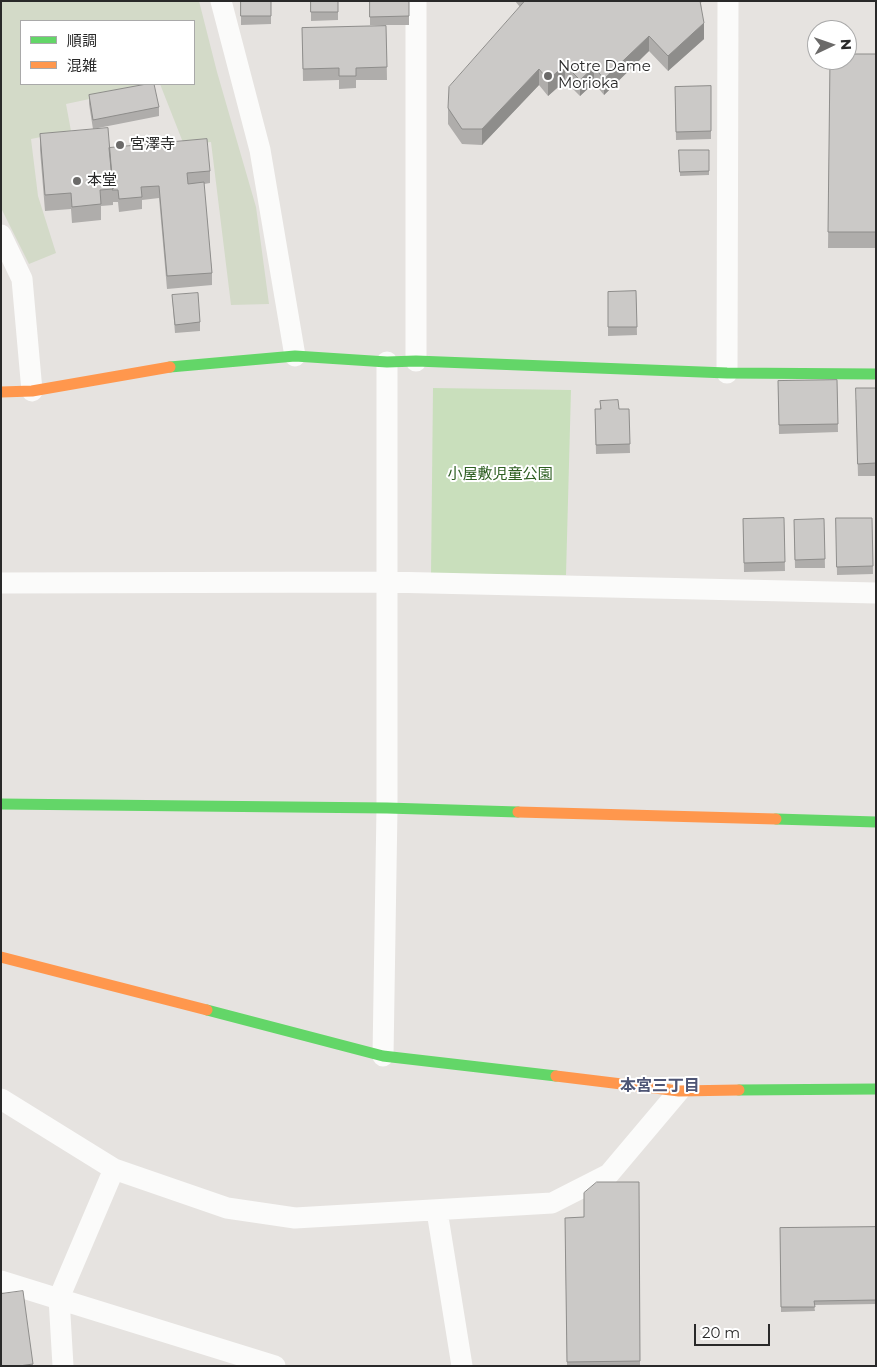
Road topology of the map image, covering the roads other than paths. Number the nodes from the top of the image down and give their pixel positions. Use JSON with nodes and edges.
{"nodes":[{"id":1,"x":221,"y":1,"type":"edge"},
{"id":2,"x":416,"y":1,"type":"edge"},
{"id":3,"x":728,"y":1,"type":"edge"},
{"id":4,"x":1,"y":234,"type":"edge"},
{"id":5,"x":295,"y":356,"type":"junction"},
{"id":6,"x":416,"y":361,"type":"junction"},
{"id":7,"x":387,"y":362,"type":"junction"},
{"id":8,"x":727,"y":373,"type":"junction"},
{"id":9,"x":876,"y":374,"type":"edge"},
{"id":10,"x":32,"y":391,"type":"junction"},
{"id":11,"x":1,"y":392,"type":"edge"},
{"id":12,"x":386,"y":582,"type":"junction"},
{"id":13,"x":1,"y":584,"type":"edge"},
{"id":14,"x":876,"y":593,"type":"edge"},
{"id":15,"x":1,"y":804,"type":"edge"},
{"id":16,"x":387,"y":808,"type":"junction"},
{"id":17,"x":876,"y":822,"type":"edge"},
{"id":18,"x":1,"y":957,"type":"edge"},
{"id":19,"x":383,"y":1056,"type":"junction"},
{"id":20,"x":876,"y":1089,"type":"edge"},
{"id":21,"x":679,"y":1091,"type":"junction"},
{"id":22,"x":1,"y":1099,"type":"edge"},
{"id":23,"x":114,"y":1169,"type":"junction"},
{"id":24,"x":437,"y":1211,"type":"junction"},
{"id":25,"x":1,"y":1281,"type":"edge"},
{"id":26,"x":59,"y":1298,"type":"junction"},
{"id":27,"x":63,"y":1366,"type":"edge"},
{"id":28,"x":274,"y":1366,"type":"edge"},
{"id":29,"x":462,"y":1366,"type":"edge"}],
"edges":[{"from":1,"to":5,"type":"street"},
{"from":2,"to":6,"type":"street"},
{"from":3,"to":8,"type":"street"},
{"from":4,"to":10,"type":"street"},
{"from":5,"to":7,"type":"street"},
{"from":5,"to":10,"type":"street"},
{"from":6,"to":7,"type":"street"},
{"from":6,"to":8,"type":"street"},
{"from":7,"to":12,"type":"street"},
{"from":8,"to":9,"type":"street"},
{"from":10,"to":11,"type":"street"},
{"from":12,"to":13,"type":"street"},
{"from":12,"to":14,"type":"street"},
{"from":12,"to":16,"type":"street"},
{"from":15,"to":16,"type":"street"},
{"from":16,"to":17,"type":"street"},
{"from":16,"to":19,"type":"street"},
{"from":18,"to":19,"type":"street"},
{"from":19,"to":21,"type":"street"},
{"from":20,"to":21,"type":"street"},
{"from":21,"to":24,"type":"street"},
{"from":22,"to":23,"type":"street"},
{"from":23,"to":24,"type":"street"},
{"from":23,"to":26,"type":"street"},
{"from":24,"to":29,"type":"street"},
{"from":25,"to":26,"type":"street"},
{"from":26,"to":27,"type":"street"},
{"from":26,"to":28,"type":"street"}]}
